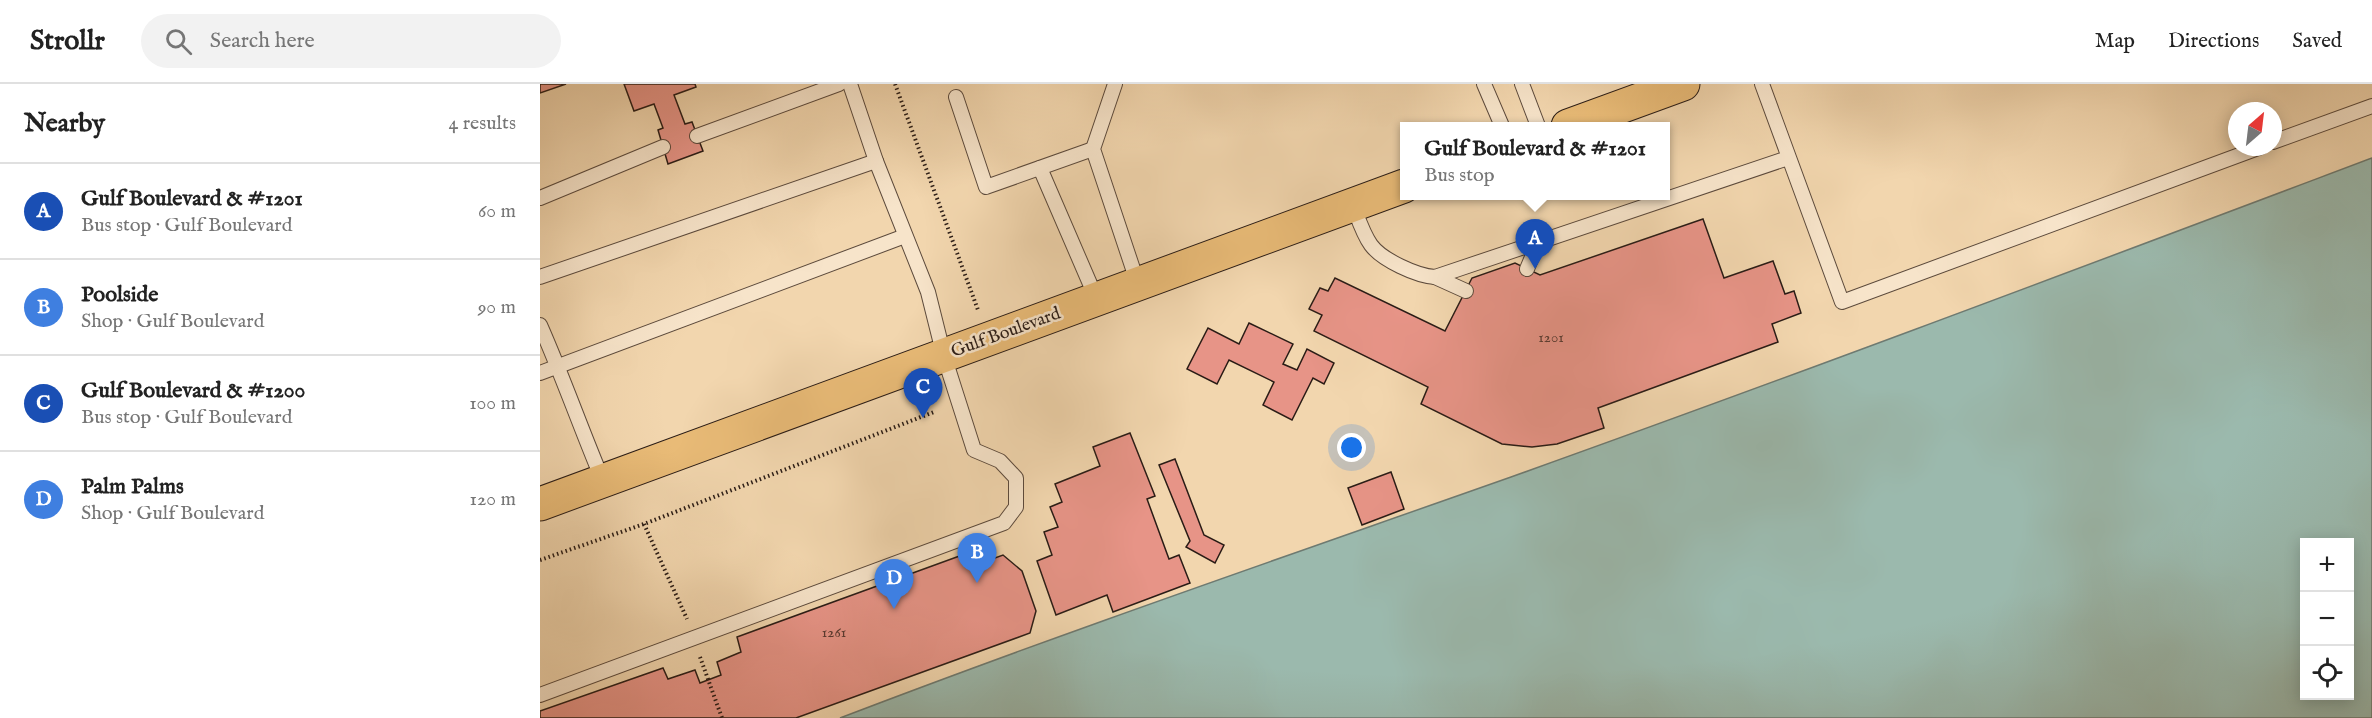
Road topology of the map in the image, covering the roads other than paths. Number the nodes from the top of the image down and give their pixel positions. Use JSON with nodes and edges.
{"nodes":[{"id":1,"x":840,"y":84,"type":"edge"},
{"id":2,"x":850,"y":84,"type":"edge"},
{"id":3,"x":1114,"y":84,"type":"edge"},
{"id":4,"x":1484,"y":84,"type":"edge"},
{"id":5,"x":1522,"y":84,"type":"edge"},
{"id":6,"x":1683,"y":84,"type":"edge"},
{"id":7,"x":1762,"y":84,"type":"edge"},
{"id":8,"x":956,"y":97,"type":"dead end"},
{"id":9,"x":2372,"y":106,"type":"edge"},
{"id":10,"x":1500,"y":122,"type":"edge"},
{"id":11,"x":1536,"y":122,"type":"edge"},
{"id":12,"x":1579,"y":122,"type":"edge"},
{"id":13,"x":697,"y":136,"type":"dead end"},
{"id":14,"x":2282,"y":139,"type":"edge"},
{"id":15,"x":663,"y":147,"type":"dead end"},
{"id":16,"x":1093,"y":149,"type":"junction"},
{"id":17,"x":2237,"y":156,"type":"edge"},
{"id":18,"x":1788,"y":158,"type":"junction"},
{"id":19,"x":876,"y":162,"type":"junction"},
{"id":20,"x":1040,"y":168,"type":"junction"},
{"id":21,"x":1400,"y":188,"type":"edge"},
{"id":22,"x":540,"y":198,"type":"edge"},
{"id":23,"x":1670,"y":198,"type":"edge"},
{"id":24,"x":1664,"y":200,"type":"edge"},
{"id":25,"x":1353,"y":206,"type":"junction"},
{"id":26,"x":905,"y":236,"type":"junction"},
{"id":27,"x":1538,"y":243,"type":"junction"},
{"id":28,"x":1527,"y":269,"type":"dead end"},
{"id":29,"x":540,"y":277,"type":"edge"},
{"id":30,"x":1436,"y":277,"type":"junction"},
{"id":31,"x":1138,"y":284,"type":"junction"},
{"id":32,"x":1466,"y":291,"type":"dead end"},
{"id":33,"x":1097,"y":300,"type":"junction"},
{"id":34,"x":540,"y":325,"type":"edge"},
{"id":35,"x":944,"y":356,"type":"junction"},
{"id":36,"x":558,"y":366,"type":"junction"},
{"id":37,"x":540,"y":373,"type":"edge"},
{"id":38,"x":603,"y":481,"type":"junction"},
{"id":39,"x":540,"y":504,"type":"edge"},
{"id":40,"x":540,"y":695,"type":"edge"}],
"edges":[{"from":1,"to":13,"type":"lane"},
{"from":2,"to":19,"type":"lane"},
{"from":3,"to":16,"type":"lane"},
{"from":4,"to":10,"type":"lane"},
{"from":5,"to":11,"type":"lane"},
{"from":6,"to":12,"type":"main road"},
{"from":7,"to":18,"type":"lane"},
{"from":8,"to":20,"type":"lane"},
{"from":9,"to":14,"type":"lane"},
{"from":15,"to":22,"type":"lane"},
{"from":16,"to":20,"type":"lane"},
{"from":16,"to":31,"type":"lane"},
{"from":17,"to":18,"type":"lane"},
{"from":18,"to":23,"type":"lane"},
{"from":19,"to":26,"type":"lane"},
{"from":19,"to":29,"type":"lane"},
{"from":20,"to":33,"type":"lane"},
{"from":21,"to":25,"type":"main road","name":"Gulf Boulevard"},
{"from":24,"to":27,"type":"lane"},
{"from":25,"to":30,"type":"lane"},
{"from":25,"to":31,"type":"main road","name":"Gulf Boulevard"},
{"from":26,"to":35,"type":"lane"},
{"from":26,"to":36,"type":"lane"},
{"from":27,"to":28,"type":"lane"},
{"from":27,"to":30,"type":"lane"},
{"from":30,"to":32,"type":"lane"},
{"from":31,"to":33,"type":"main road","name":"Gulf Boulevard"},
{"from":33,"to":35,"type":"main road","name":"Gulf Boulevard"},
{"from":34,"to":36,"type":"lane"},
{"from":35,"to":38,"type":"main road","name":"Gulf Boulevard"},
{"from":35,"to":40,"type":"lane"},
{"from":36,"to":37,"type":"lane"},
{"from":36,"to":38,"type":"lane"},
{"from":38,"to":39,"type":"main road","name":"Gulf Boulevard"}]}
